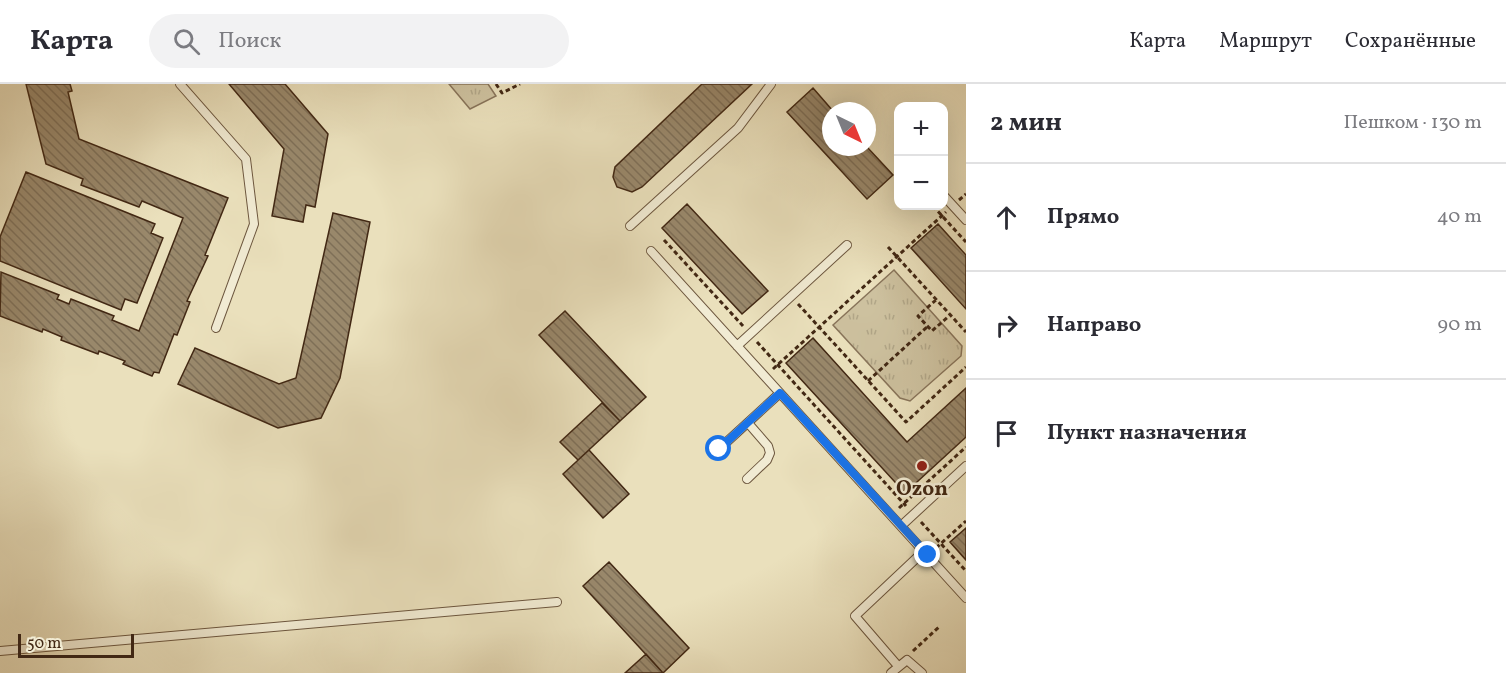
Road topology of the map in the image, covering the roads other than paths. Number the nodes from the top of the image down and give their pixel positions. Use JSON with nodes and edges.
{"nodes":[{"id":1,"x":180,"y":84,"type":"edge"},
{"id":2,"x":771,"y":84,"type":"edge"},
{"id":3,"x":948,"y":200,"type":"edge"},
{"id":4,"x":966,"y":220,"type":"edge"},
{"id":5,"x":630,"y":226,"type":"dead end"},
{"id":6,"x":847,"y":245,"type":"dead end"},
{"id":7,"x":651,"y":251,"type":"dead end"},
{"id":8,"x":216,"y":328,"type":"dead end"},
{"id":9,"x":737,"y":345,"type":"junction"},
{"id":10,"x":780,"y":393,"type":"junction"},
{"id":11,"x":748,"y":423,"type":"junction"},
{"id":12,"x":719,"y":449,"type":"dead end"},
{"id":13,"x":966,"y":466,"type":"edge"},
{"id":14,"x":747,"y":479,"type":"dead end"},
{"id":15,"x":901,"y":526,"type":"junction"},
{"id":16,"x":926,"y":553,"type":"junction"},
{"id":17,"x":966,"y":597,"type":"edge"},
{"id":18,"x":557,"y":602,"type":"dead end"},
{"id":19,"x":0,"y":651,"type":"edge"},
{"id":20,"x":898,"y":666,"type":"junction"},
{"id":21,"x":891,"y":673,"type":"edge"},
{"id":22,"x":922,"y":673,"type":"edge"}],
"edges":[{"from":1,"to":8,"type":"lane"},
{"from":2,"to":5,"type":"lane"},
{"from":3,"to":4,"type":"lane"},
{"from":6,"to":9,"type":"lane"},
{"from":7,"to":9,"type":"lane"},
{"from":9,"to":10,"type":"lane"},
{"from":10,"to":11,"type":"lane"},
{"from":10,"to":15,"type":"lane"},
{"from":11,"to":12,"type":"lane"},
{"from":11,"to":14,"type":"lane"},
{"from":13,"to":15,"type":"lane"},
{"from":15,"to":16,"type":"lane"},
{"from":16,"to":17,"type":"lane"},
{"from":16,"to":20,"type":"lane"},
{"from":18,"to":19,"type":"lane"},
{"from":20,"to":21,"type":"lane"},
{"from":20,"to":22,"type":"lane"}]}
